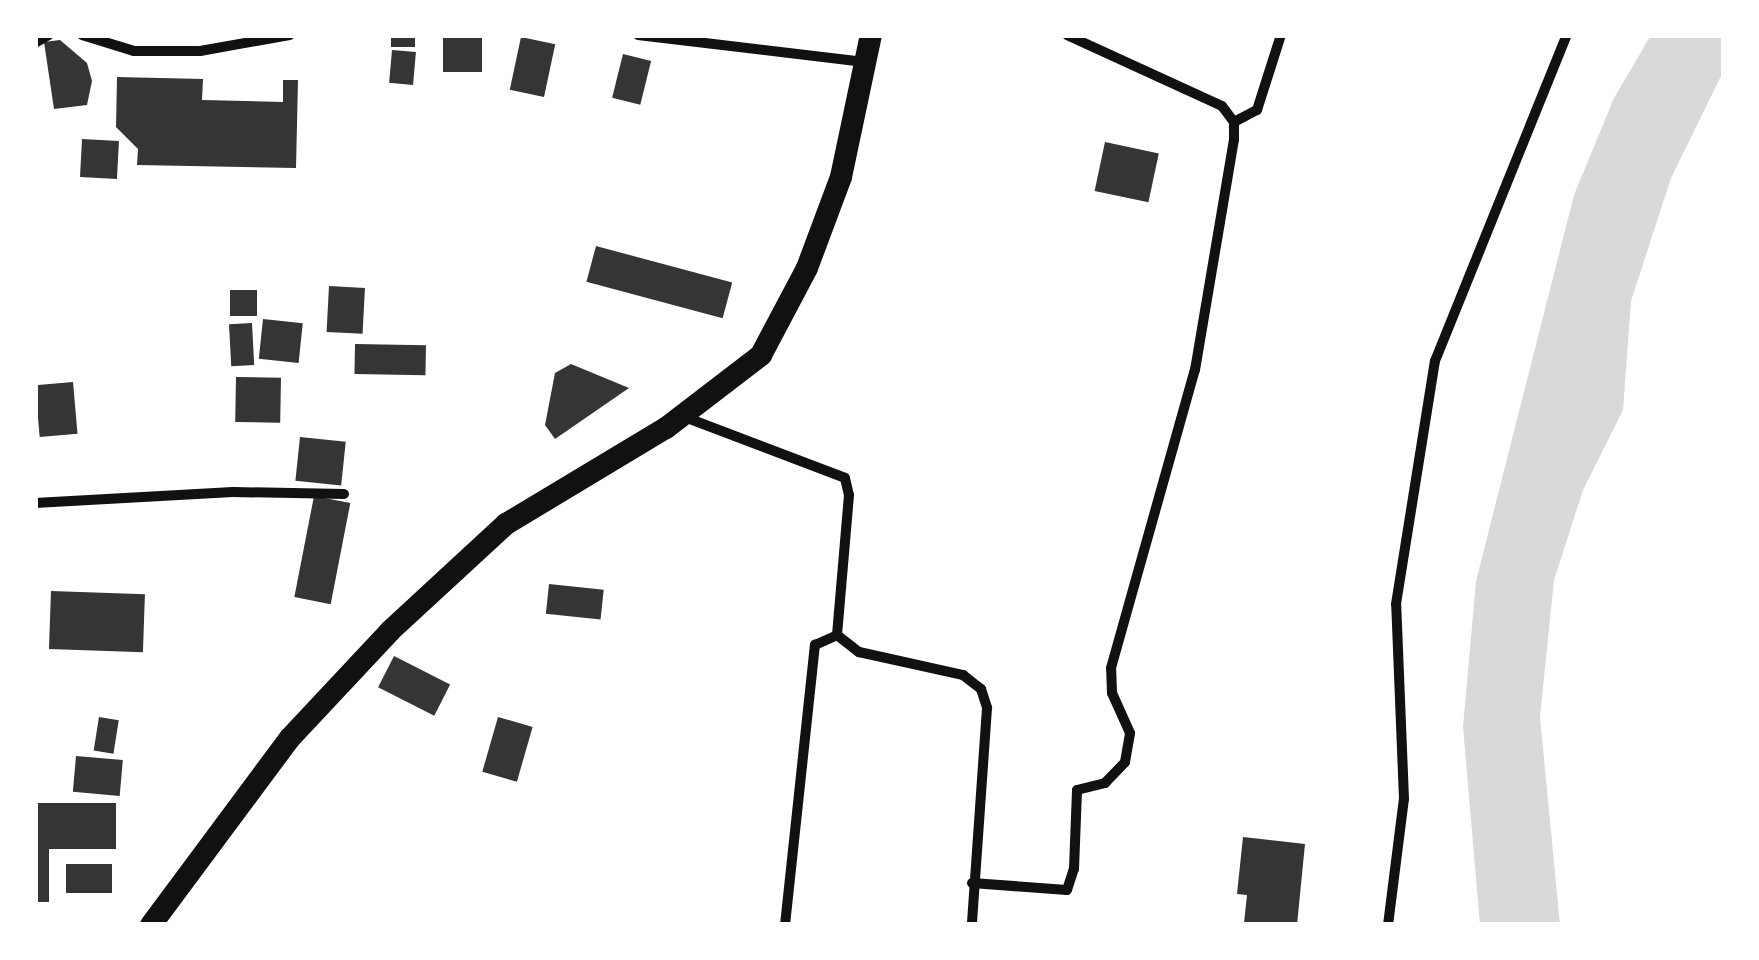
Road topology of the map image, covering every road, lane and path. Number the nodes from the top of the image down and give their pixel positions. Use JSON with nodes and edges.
{"nodes":[{"id":1,"x":50,"y":35,"type":"edge"},
{"id":2,"x":82,"y":35,"type":"edge"},
{"id":3,"x":290,"y":35,"type":"edge"},
{"id":4,"x":638,"y":35,"type":"edge"},
{"id":5,"x":871,"y":35,"type":"edge"},
{"id":6,"x":1067,"y":35,"type":"edge"},
{"id":7,"x":1281,"y":35,"type":"edge"},
{"id":8,"x":1567,"y":35,"type":"edge"},
{"id":9,"x":35,"y":43,"type":"edge"},
{"id":10,"x":866,"y":62,"type":"junction"},
{"id":11,"x":1234,"y":122,"type":"junction"},
{"id":12,"x":682,"y":416,"type":"junction"},
{"id":13,"x":344,"y":494,"type":"dead end"},
{"id":14,"x":35,"y":503,"type":"edge"},
{"id":15,"x":837,"y":635,"type":"junction"},
{"id":16,"x":972,"y":883,"type":"junction"},
{"id":17,"x":151,"y":925,"type":"edge"},
{"id":18,"x":785,"y":925,"type":"edge"},
{"id":19,"x":972,"y":925,"type":"edge"},
{"id":20,"x":1388,"y":925,"type":"edge"}],
"edges":[{"from":1,"to":9,"type":"street"},
{"from":2,"to":3,"type":"street"},
{"from":4,"to":10,"type":"street"},
{"from":5,"to":10,"type":"main road"},
{"from":6,"to":11,"type":"street"},
{"from":7,"to":11,"type":"street"},
{"from":8,"to":20,"type":"street"},
{"from":10,"to":12,"type":"main road"},
{"from":11,"to":16,"type":"street"},
{"from":12,"to":15,"type":"street"},
{"from":12,"to":17,"type":"main road"},
{"from":13,"to":14,"type":"street"},
{"from":15,"to":16,"type":"street"},
{"from":15,"to":18,"type":"street"},
{"from":16,"to":19,"type":"street"}]}
